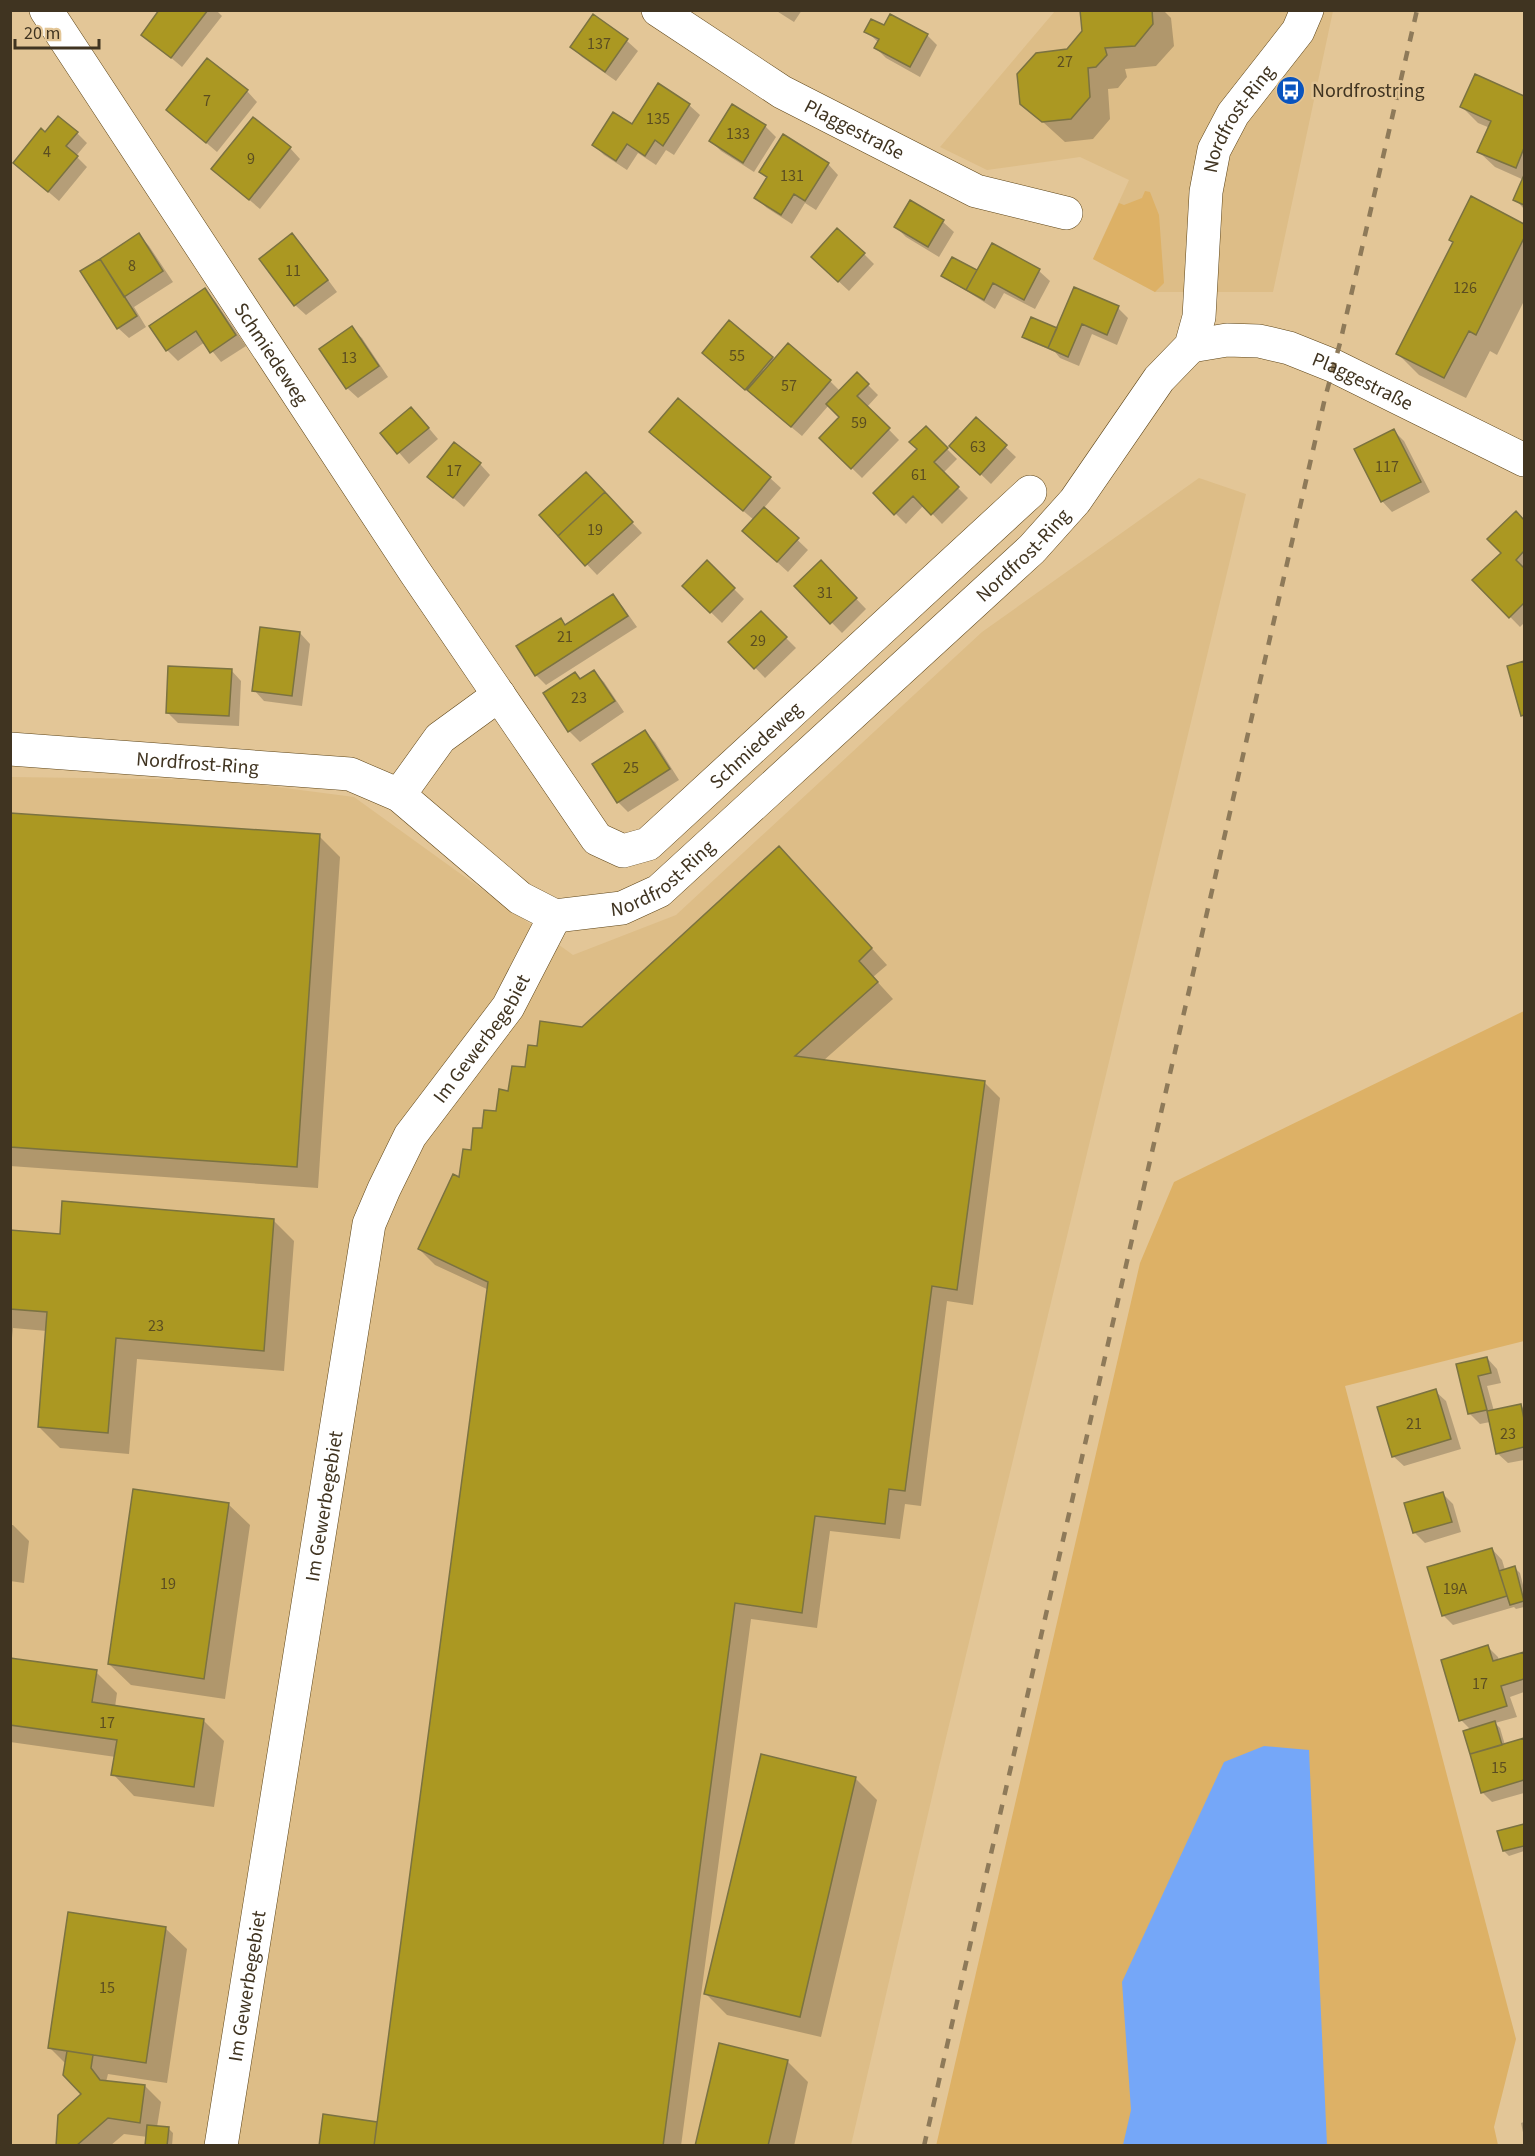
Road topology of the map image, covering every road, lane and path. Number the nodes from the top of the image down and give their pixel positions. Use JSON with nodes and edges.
{"nodes":[{"id":1,"x":46,"y":10,"type":"edge"},
{"id":2,"x":658,"y":10,"type":"edge"},
{"id":3,"x":1306,"y":10,"type":"edge"},
{"id":4,"x":1066,"y":213,"type":"dead end"},
{"id":5,"x":1191,"y":346,"type":"junction"},
{"id":6,"x":1524,"y":460,"type":"edge"},
{"id":7,"x":1030,"y":492,"type":"dead end"},
{"id":8,"x":499,"y":695,"type":"junction"},
{"id":9,"x":10,"y":749,"type":"edge"},
{"id":10,"x":399,"y":795,"type":"junction"},
{"id":11,"x":555,"y":916,"type":"junction"},
{"id":12,"x":221,"y":2145,"type":"edge"}],
"edges":[{"from":1,"to":8,"type":"street","name":"Schmiedeweg"},
{"from":2,"to":4,"type":"street","name":"Plaggestraße"},
{"from":3,"to":5,"type":"street","name":"Nordfrost-Ring"},
{"from":5,"to":6,"type":"street","name":"Plaggestraße"},
{"from":5,"to":11,"type":"street","name":"Nordfrost-Ring"},
{"from":7,"to":8,"type":"street","name":"Schmiedeweg"},
{"from":8,"to":10,"type":"street"},
{"from":9,"to":10,"type":"street","name":"Nordfrost-Ring"},
{"from":10,"to":11,"type":"street","name":"Nordfrost-Ring"},
{"from":11,"to":12,"type":"street","name":"Im Gewerbegebiet"}]}
